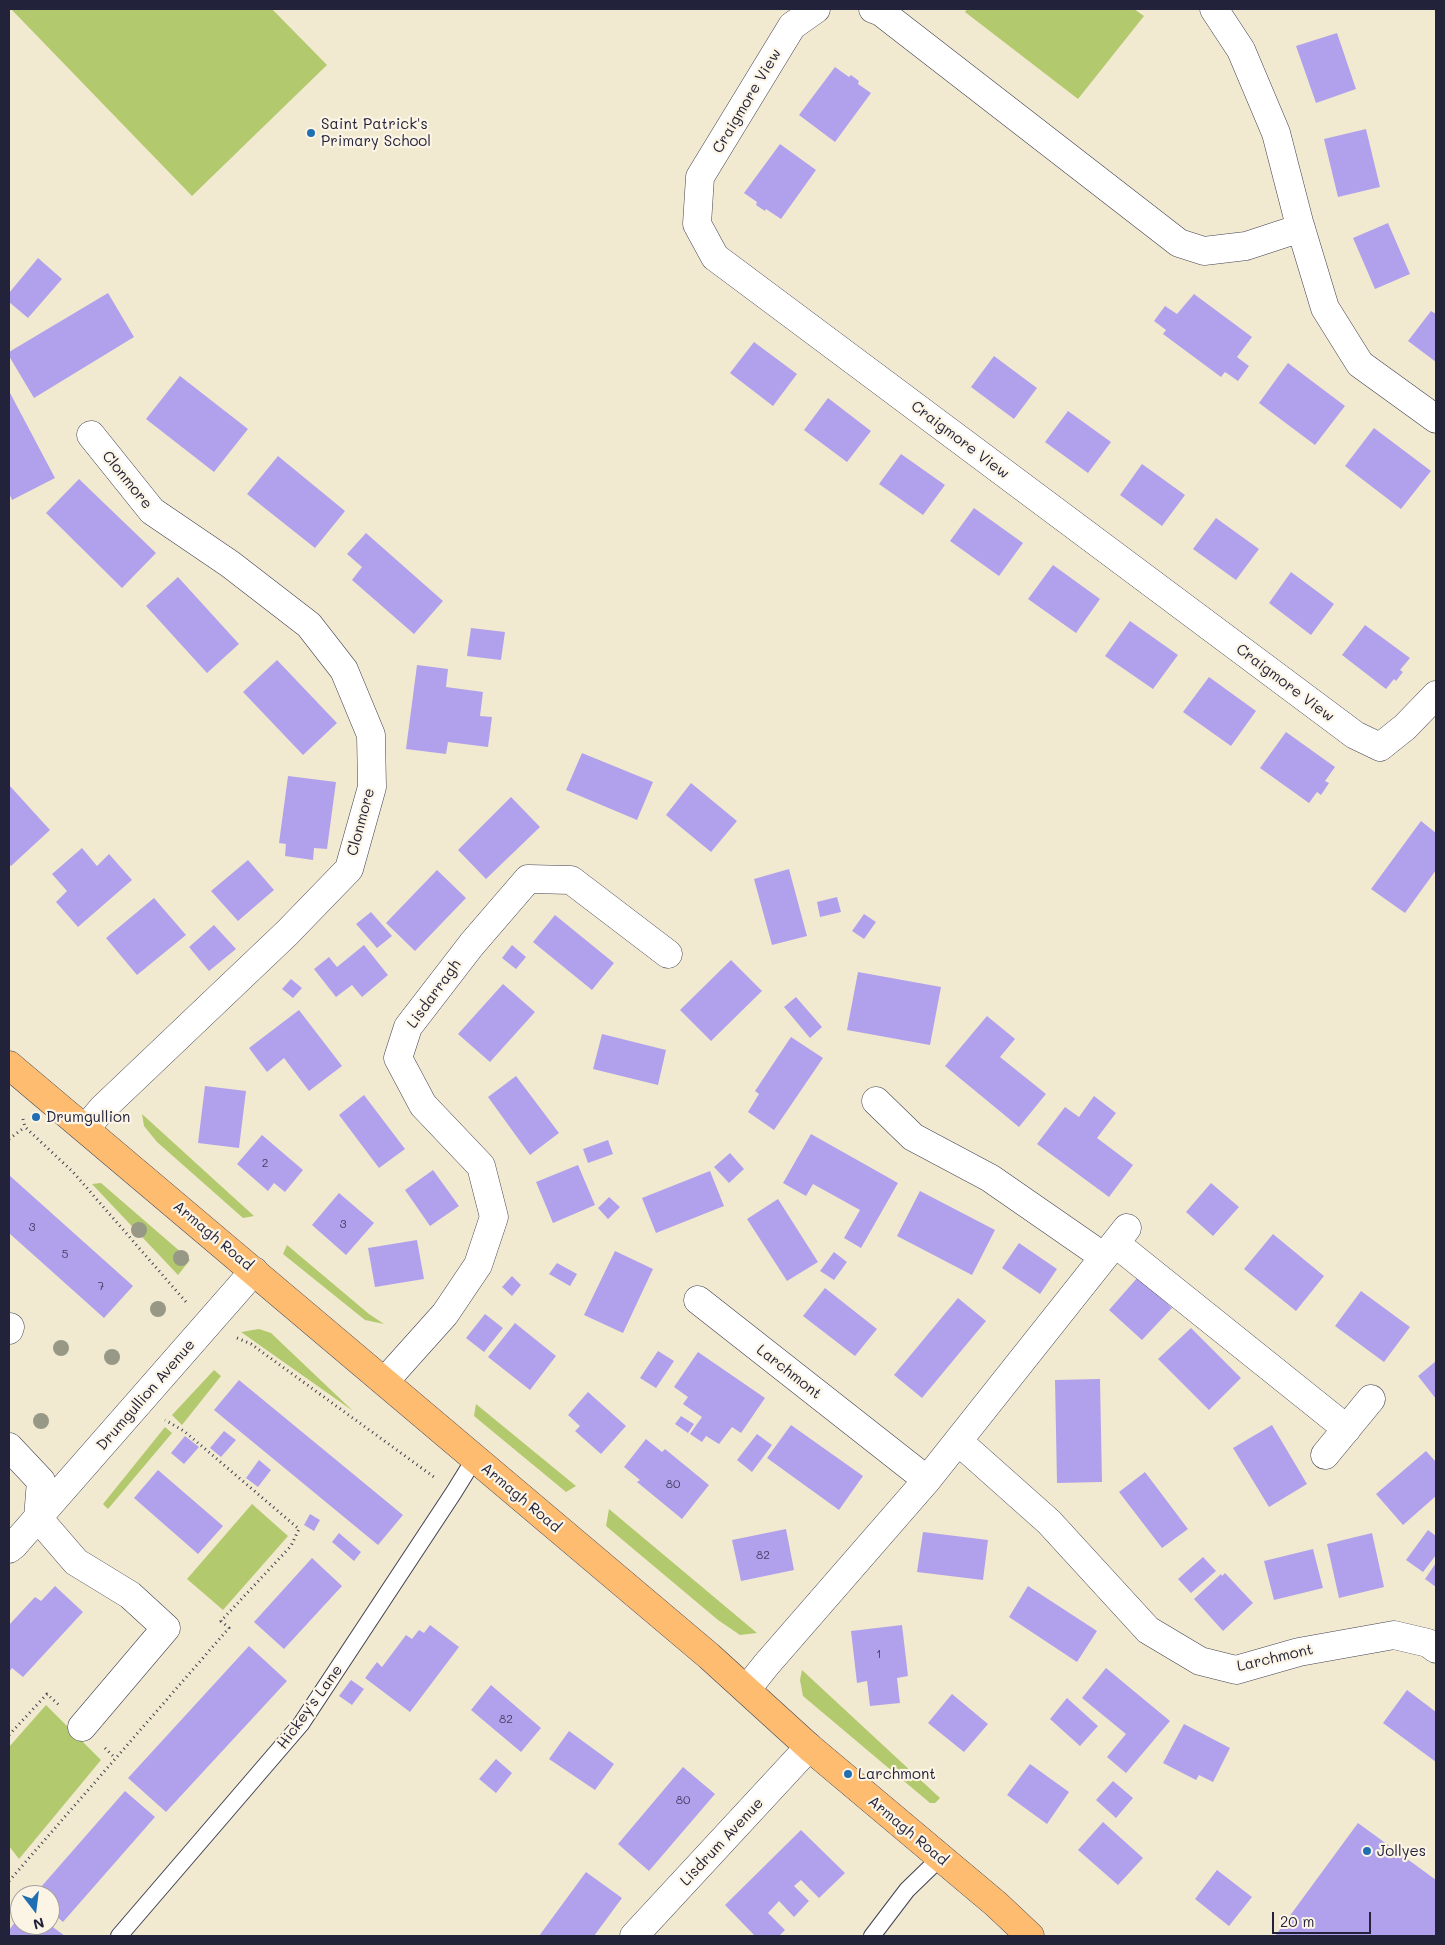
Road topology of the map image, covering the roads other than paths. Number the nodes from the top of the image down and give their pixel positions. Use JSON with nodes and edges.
{"nodes":[{"id":1,"x":816,"y":9,"type":"edge"},
{"id":2,"x":873,"y":9,"type":"edge"},
{"id":3,"x":1214,"y":9,"type":"edge"},
{"id":4,"x":1301,"y":228,"type":"junction"},
{"id":5,"x":1436,"y":418,"type":"edge"},
{"id":6,"x":91,"y":435,"type":"dead end"},
{"id":7,"x":1436,"y":695,"type":"edge"},
{"id":8,"x":668,"y":954,"type":"dead end"},
{"id":9,"x":9,"y":1064,"type":"edge"},
{"id":10,"x":876,"y":1101,"type":"dead end"},
{"id":11,"x":86,"y":1128,"type":"junction"},
{"id":12,"x":1115,"y":1243,"type":"junction"},
{"id":13,"x":254,"y":1271,"type":"junction"},
{"id":14,"x":698,"y":1300,"type":"dead end"},
{"id":15,"x":385,"y":1381,"type":"junction"},
{"id":16,"x":1371,"y":1399,"type":"dead end"},
{"id":17,"x":1347,"y":1429,"type":"junction"},
{"id":18,"x":958,"y":1441,"type":"junction"},
{"id":19,"x":9,"y":1447,"type":"edge"},
{"id":20,"x":1325,"y":1455,"type":"dead end"},
{"id":21,"x":475,"y":1458,"type":"junction"},
{"id":22,"x":927,"y":1480,"type":"junction"},
{"id":23,"x":38,"y":1518,"type":"junction"},
{"id":24,"x":9,"y":1549,"type":"edge"},
{"id":25,"x":1436,"y":1649,"type":"edge"},
{"id":26,"x":747,"y":1689,"type":"junction"},
{"id":27,"x":82,"y":1727,"type":"dead end"},
{"id":28,"x":809,"y":1747,"type":"junction"},
{"id":29,"x":940,"y":1858,"type":"junction"},
{"id":30,"x":119,"y":1936,"type":"edge"},
{"id":31,"x":634,"y":1936,"type":"edge"},
{"id":32,"x":872,"y":1936,"type":"edge"},
{"id":33,"x":1030,"y":1936,"type":"edge"}],
"edges":[{"from":1,"to":7,"type":"street","name":"Craigmore View"},
{"from":2,"to":4,"type":"street"},
{"from":3,"to":4,"type":"street"},
{"from":4,"to":5,"type":"street"},
{"from":6,"to":11,"type":"street","name":"Clonmore"},
{"from":8,"to":15,"type":"street","name":"Lisdarragh"},
{"from":9,"to":11,"type":"main road","name":"Armagh Road"},
{"from":10,"to":12,"type":"street"},
{"from":11,"to":13,"type":"main road","name":"Armagh Road"},
{"from":12,"to":17,"type":"street"},
{"from":12,"to":18,"type":"street"},
{"from":13,"to":15,"type":"main road","name":"Armagh Road"},
{"from":13,"to":23,"type":"street","name":"Drumgullion Avenue"},
{"from":14,"to":22,"type":"street","name":"Larchmont"},
{"from":15,"to":21,"type":"main road","name":"Armagh Road"},
{"from":16,"to":17,"type":"street"},
{"from":17,"to":20,"type":"street"},
{"from":18,"to":22,"type":"street"},
{"from":18,"to":25,"type":"street","name":"Larchmont"},
{"from":19,"to":23,"type":"street"},
{"from":21,"to":26,"type":"main road","name":"Armagh Road"},
{"from":21,"to":30,"type":"lane","name":"Hickey's Lane"},
{"from":22,"to":26,"type":"street"},
{"from":23,"to":24,"type":"street","name":"Drumgullion Avenue"},
{"from":23,"to":27,"type":"street"},
{"from":26,"to":28,"type":"main road","name":"Armagh Road"},
{"from":28,"to":29,"type":"main road","name":"Armagh Road"},
{"from":28,"to":31,"type":"street","name":"Lisdrum Avenue"},
{"from":29,"to":32,"type":"lane"},
{"from":29,"to":33,"type":"main road","name":"Armagh Road"}]}
